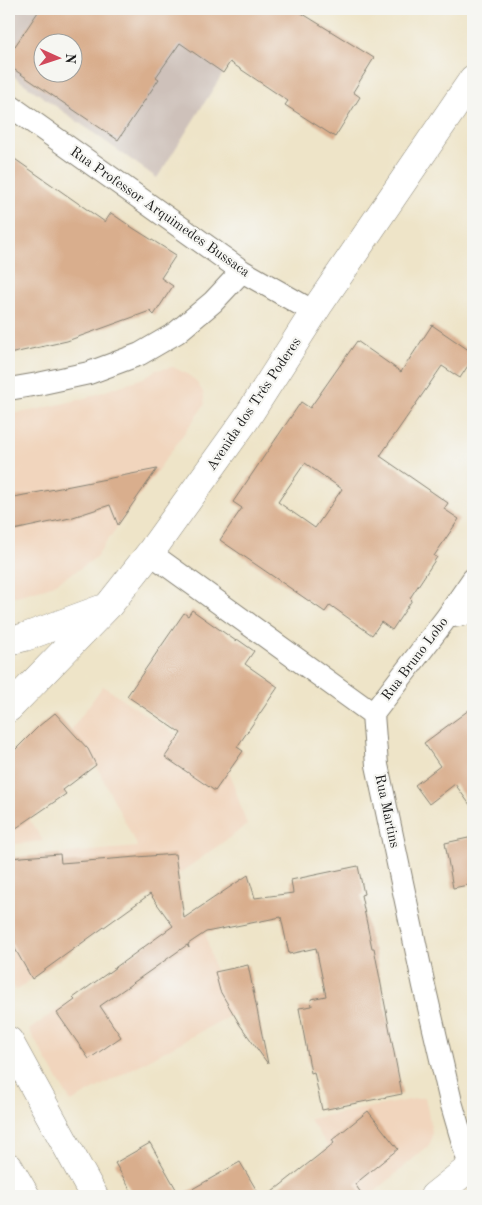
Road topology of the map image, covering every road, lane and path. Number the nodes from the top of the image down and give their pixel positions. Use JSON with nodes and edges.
{"nodes":[{"id":1,"x":473,"y":79,"type":"edge"},
{"id":2,"x":9,"y":105,"type":"edge"},
{"id":3,"x":242,"y":271,"type":"junction"},
{"id":4,"x":314,"y":312,"type":"junction"},
{"id":5,"x":9,"y":388,"type":"edge"},
{"id":6,"x":150,"y":553,"type":"junction"},
{"id":7,"x":473,"y":579,"type":"edge"},
{"id":8,"x":109,"y":605,"type":"junction"},
{"id":9,"x":473,"y":613,"type":"edge"},
{"id":10,"x":446,"y":617,"type":"junction"},
{"id":11,"x":9,"y":641,"type":"edge"},
{"id":12,"x":9,"y":708,"type":"edge"},
{"id":13,"x":373,"y":714,"type":"junction"},
{"id":14,"x":9,"y":1041,"type":"edge"},
{"id":15,"x":9,"y":1167,"type":"edge"},
{"id":16,"x":472,"y":1169,"type":"edge"},
{"id":17,"x":26,"y":1196,"type":"edge"},
{"id":18,"x":94,"y":1196,"type":"edge"},
{"id":19,"x":434,"y":1196,"type":"edge"}],
"edges":[{"from":1,"to":4,"type":"main road","name":"Avenida dos Três Poderes"},
{"from":2,"to":3,"type":"street","name":"Rua Professor Arquimedes Bussaca"},
{"from":3,"to":4,"type":"street","name":"Rua Professor Arquimedes Bussaca"},
{"from":3,"to":5,"type":"street"},
{"from":4,"to":6,"type":"main road","name":"Avenida dos Três Poderes"},
{"from":6,"to":8,"type":"main road","name":"Avenida dos Três Poderes"},
{"from":6,"to":13,"type":"street"},
{"from":7,"to":10,"type":"street","name":"Rua Bruno Lobo"},
{"from":8,"to":11,"type":"main road"},
{"from":8,"to":12,"type":"main road","name":"Avenida dos Três Poderes"},
{"from":9,"to":10,"type":"street"},
{"from":10,"to":13,"type":"street","name":"Rua Bruno Lobo"},
{"from":13,"to":16,"type":"street","name":"Rua Martins"},
{"from":14,"to":18,"type":"main road"},
{"from":15,"to":17,"type":"main road"},
{"from":16,"to":19,"type":"main road"}]}
